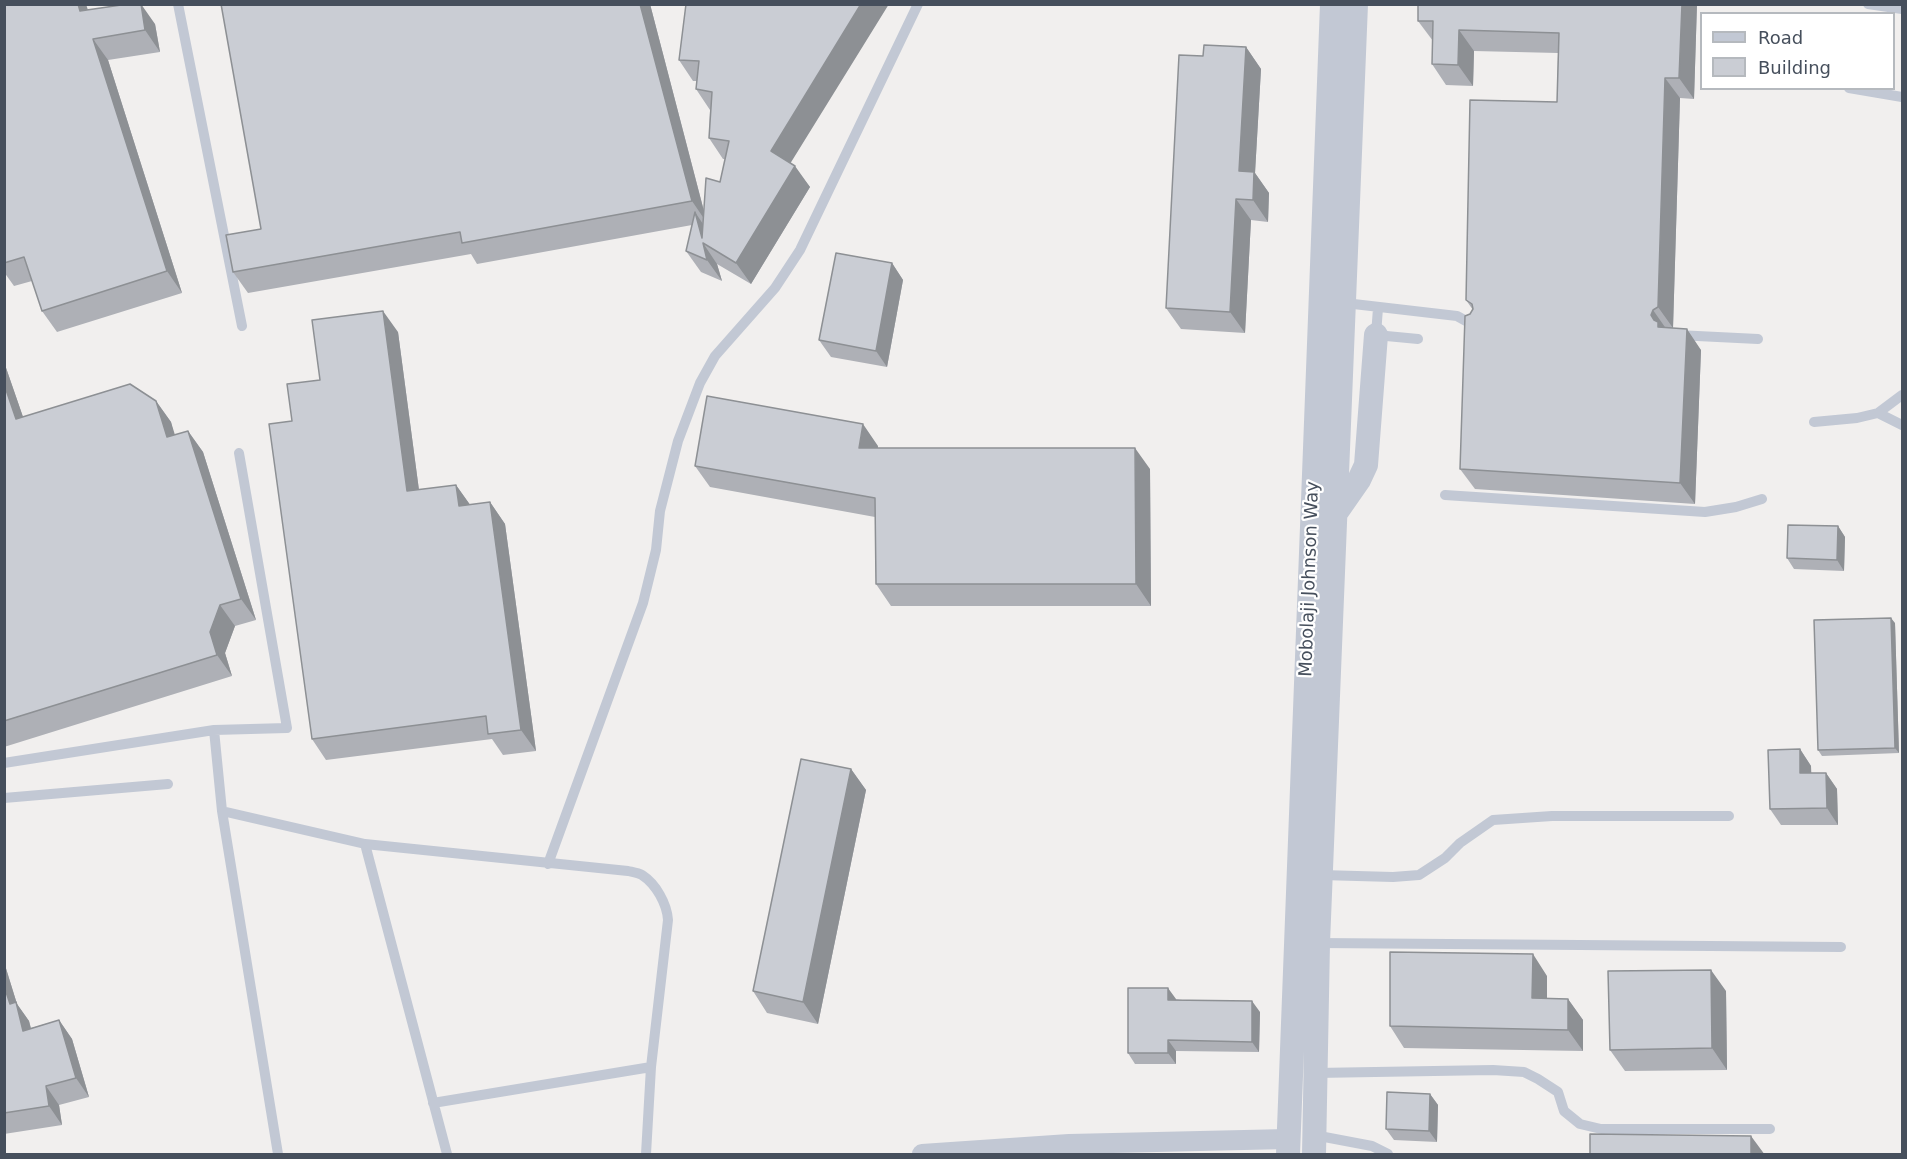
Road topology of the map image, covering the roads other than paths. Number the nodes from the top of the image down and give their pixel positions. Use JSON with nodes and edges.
{"nodes":[{"id":1,"x":178,"y":4,"type":"edge"},
{"id":2,"x":918,"y":4,"type":"edge"},
{"id":3,"x":1332,"y":4,"type":"edge"},
{"id":4,"x":1356,"y":4,"type":"edge"},
{"id":5,"x":1868,"y":4,"type":"edge"},
{"id":6,"x":1902,"y":6,"type":"edge"},
{"id":7,"x":1861,"y":90,"type":"edge"},
{"id":8,"x":1902,"y":97,"type":"edge"},
{"id":9,"x":1345,"y":303,"type":"junction"},
{"id":10,"x":1378,"y":308,"type":"junction"},
{"id":11,"x":242,"y":326,"type":"dead end"},
{"id":12,"x":1480,"y":329,"type":"edge"},
{"id":13,"x":1376,"y":334,"type":"junction"},
{"id":14,"x":1673,"y":335,"type":"edge"},
{"id":15,"x":1418,"y":339,"type":"dead end"},
{"id":16,"x":1758,"y":339,"type":"dead end"},
{"id":17,"x":1902,"y":395,"type":"edge"},
{"id":18,"x":1878,"y":413,"type":"junction"},
{"id":19,"x":1814,"y":422,"type":"dead end"},
{"id":20,"x":1902,"y":425,"type":"edge"},
{"id":21,"x":239,"y":453,"type":"dead end"},
{"id":22,"x":1445,"y":495,"type":"dead end"},
{"id":23,"x":1762,"y":499,"type":"dead end"},
{"id":24,"x":1336,"y":513,"type":"junction"},
{"id":25,"x":214,"y":730,"type":"junction"},
{"id":26,"x":4,"y":763,"type":"edge"},
{"id":27,"x":168,"y":784,"type":"dead end"},
{"id":28,"x":4,"y":798,"type":"edge"},
{"id":29,"x":222,"y":812,"type":"junction"},
{"id":30,"x":1729,"y":816,"type":"dead end"},
{"id":31,"x":365,"y":843,"type":"junction"},
{"id":32,"x":548,"y":864,"type":"junction"},
{"id":33,"x":1320,"y":875,"type":"junction"},
{"id":34,"x":1318,"y":943,"type":"junction"},
{"id":35,"x":1841,"y":947,"type":"dead end"},
{"id":36,"x":651,"y":1067,"type":"junction"},
{"id":37,"x":1316,"y":1073,"type":"junction"},
{"id":38,"x":433,"y":1103,"type":"junction"},
{"id":39,"x":1770,"y":1129,"type":"dead end"},
{"id":40,"x":1314,"y":1145,"type":"edge"},
{"id":41,"x":1288,"y":1147,"type":"edge"},
{"id":42,"x":278,"y":1155,"type":"edge"},
{"id":43,"x":447,"y":1155,"type":"edge"},
{"id":44,"x":646,"y":1155,"type":"edge"},
{"id":45,"x":922,"y":1155,"type":"edge"},
{"id":46,"x":1388,"y":1155,"type":"edge"}],
"edges":[{"from":1,"to":11,"type":"lane"},
{"from":2,"to":32,"type":"lane"},
{"from":3,"to":41,"type":"street","name":"Mobolaji Johnson Way"},
{"from":4,"to":9,"type":"street","name":"Mobolaji Johnson Way"},
{"from":5,"to":6,"type":"lane"},
{"from":7,"to":8,"type":"lane"},
{"from":9,"to":10,"type":"lane"},
{"from":9,"to":24,"type":"street","name":"Mobolaji Johnson Way"},
{"from":10,"to":12,"type":"lane"},
{"from":10,"to":13,"type":"lane"},
{"from":13,"to":15,"type":"lane"},
{"from":13,"to":24,"type":"street"},
{"from":14,"to":16,"type":"lane"},
{"from":17,"to":18,"type":"lane"},
{"from":18,"to":19,"type":"lane"},
{"from":18,"to":20,"type":"lane"},
{"from":21,"to":25,"type":"lane"},
{"from":22,"to":23,"type":"lane"},
{"from":24,"to":33,"type":"street","name":"Mobolaji Johnson Way"},
{"from":25,"to":26,"type":"lane"},
{"from":25,"to":29,"type":"lane"},
{"from":27,"to":28,"type":"lane"},
{"from":29,"to":31,"type":"lane"},
{"from":29,"to":42,"type":"lane"},
{"from":30,"to":33,"type":"lane"},
{"from":31,"to":32,"type":"lane"},
{"from":31,"to":38,"type":"lane"},
{"from":32,"to":36,"type":"lane"},
{"from":33,"to":34,"type":"street","name":"Mobolaji Johnson Way"},
{"from":34,"to":35,"type":"lane"},
{"from":34,"to":37,"type":"street","name":"Mobolaji Johnson Way"},
{"from":36,"to":38,"type":"lane"},
{"from":36,"to":44,"type":"lane"},
{"from":37,"to":39,"type":"lane"},
{"from":37,"to":40,"type":"street","name":"Mobolaji Johnson Way"},
{"from":38,"to":43,"type":"lane"},
{"from":40,"to":46,"type":"lane"},
{"from":41,"to":45,"type":"street"}]}
